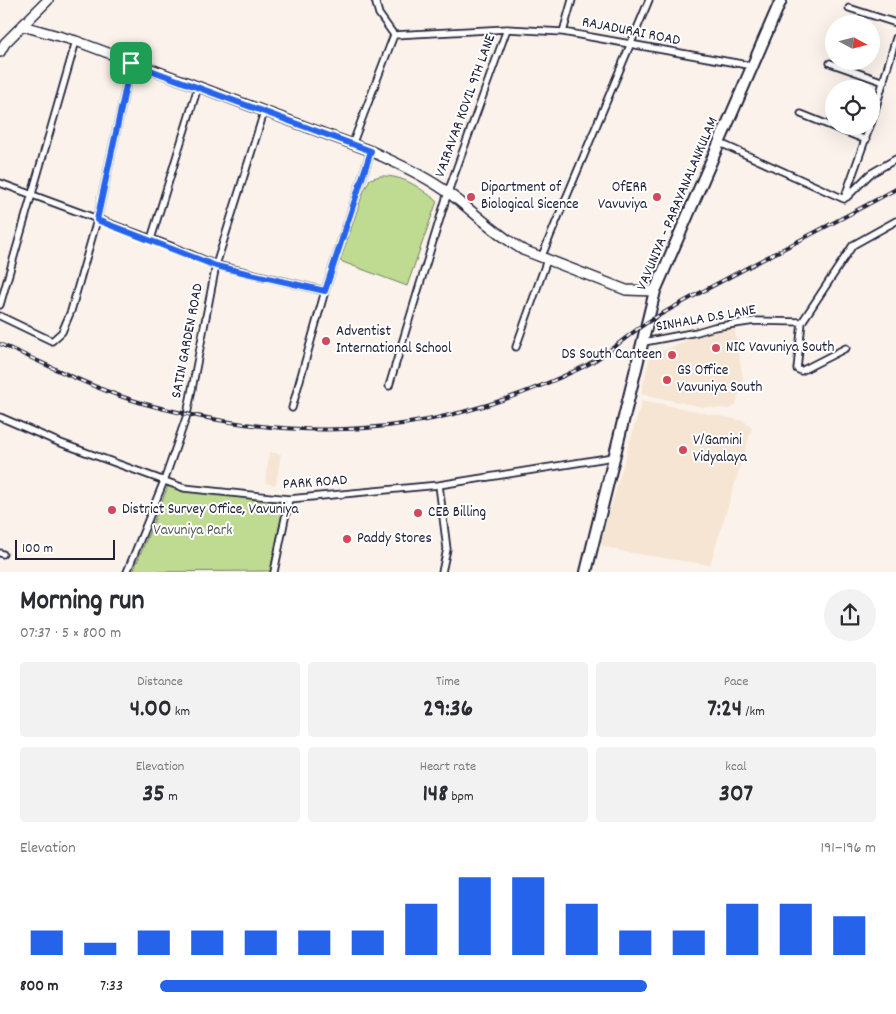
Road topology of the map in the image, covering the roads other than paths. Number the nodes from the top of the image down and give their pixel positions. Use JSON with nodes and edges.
{"nodes":[{"id":1,"x":48,"y":0,"type":"edge"},
{"id":2,"x":375,"y":0,"type":"edge"},
{"id":3,"x":572,"y":0,"type":"edge"},
{"id":4,"x":649,"y":0,"type":"edge"},
{"id":5,"x":781,"y":0,"type":"edge"},
{"id":6,"x":849,"y":8,"type":"dead end"},
{"id":7,"x":896,"y":23,"type":"edge"},
{"id":8,"x":23,"y":26,"type":"junction"},
{"id":9,"x":508,"y":29,"type":"junction"},
{"id":10,"x":563,"y":32,"type":"junction"},
{"id":11,"x":394,"y":35,"type":"junction"},
{"id":12,"x":896,"y":38,"type":"edge"},
{"id":13,"x":76,"y":41,"type":"junction"},
{"id":14,"x":632,"y":45,"type":"junction"},
{"id":15,"x":0,"y":50,"type":"edge"},
{"id":16,"x":131,"y":63,"type":"junction"},
{"id":17,"x":753,"y":66,"type":"junction"},
{"id":18,"x":850,"y":70,"type":"edge"},
{"id":19,"x":884,"y":82,"type":"junction"},
{"id":20,"x":198,"y":87,"type":"junction"},
{"id":21,"x":880,"y":95,"type":"edge"},
{"id":22,"x":264,"y":112,"type":"junction"},
{"id":23,"x":801,"y":114,"type":"dead end"},
{"id":24,"x":868,"y":135,"type":"edge"},
{"id":25,"x":866,"y":140,"type":"junction"},
{"id":26,"x":720,"y":143,"type":"junction"},
{"id":27,"x":352,"y":145,"type":"junction"},
{"id":28,"x":371,"y":151,"type":"junction"},
{"id":29,"x":896,"y":159,"type":"edge"},
{"id":30,"x":0,"y":183,"type":"edge"},
{"id":31,"x":448,"y":192,"type":"junction"},
{"id":32,"x":33,"y":196,"type":"junction"},
{"id":33,"x":844,"y":199,"type":"junction"},
{"id":34,"x":97,"y":220,"type":"junction"},
{"id":35,"x":896,"y":221,"type":"edge"},
{"id":36,"x":151,"y":239,"type":"junction"},
{"id":37,"x":544,"y":259,"type":"junction"},
{"id":38,"x":216,"y":266,"type":"junction"},
{"id":39,"x":325,"y":291,"type":"junction"},
{"id":40,"x":655,"y":291,"type":"junction"},
{"id":41,"x":0,"y":305,"type":"edge"},
{"id":42,"x":0,"y":316,"type":"edge"},
{"id":43,"x":802,"y":322,"type":"junction"},
{"id":44,"x":644,"y":342,"type":"junction"},
{"id":45,"x":516,"y":346,"type":"dead end"},
{"id":46,"x":846,"y":348,"type":"dead end"},
{"id":47,"x":389,"y":386,"type":"dead end"},
{"id":48,"x":292,"y":408,"type":"dead end"},
{"id":49,"x":0,"y":417,"type":"edge"},
{"id":50,"x":613,"y":457,"type":"junction"},
{"id":51,"x":164,"y":481,"type":"junction"},
{"id":52,"x":439,"y":485,"type":"junction"},
{"id":53,"x":289,"y":499,"type":"junction"},
{"id":54,"x":127,"y":572,"type":"edge"},
{"id":55,"x":274,"y":572,"type":"edge"},
{"id":56,"x":442,"y":572,"type":"edge"},
{"id":57,"x":586,"y":572,"type":"edge"}],
"edges":[{"from":1,"to":8,"type":"street"},
{"from":2,"to":11,"type":"street"},
{"from":3,"to":10,"type":"street"},
{"from":4,"to":14,"type":"street"},
{"from":5,"to":17,"type":"highway","name":"VAVUNIYA - PARAYANALANKULAM"},
{"from":6,"to":7,"type":"street"},
{"from":8,"to":13,"type":"street"},
{"from":8,"to":15,"type":"street"},
{"from":9,"to":10,"type":"street","name":"RAJADURAI ROAD"},
{"from":9,"to":11,"type":"street","name":"RAJADURAI ROAD"},
{"from":9,"to":31,"type":"street","name":"VAIRAVAR KOVIL 9TH LANE"},
{"from":10,"to":14,"type":"street","name":"RAJADURAI ROAD"},
{"from":11,"to":27,"type":"street"},
{"from":12,"to":19,"type":"street"},
{"from":13,"to":16,"type":"street"},
{"from":13,"to":32,"type":"street"},
{"from":14,"to":17,"type":"street","name":"RAJADURAI ROAD"},
{"from":14,"to":37,"type":"street"},
{"from":16,"to":20,"type":"street"},
{"from":16,"to":34,"type":"street"},
{"from":17,"to":26,"type":"highway","name":"VAVUNIYA - PARAYANALANKULAM"},
{"from":18,"to":19,"type":"street"},
{"from":19,"to":21,"type":"street"},
{"from":20,"to":22,"type":"street"},
{"from":20,"to":36,"type":"street"},
{"from":22,"to":27,"type":"street"},
{"from":22,"to":38,"type":"street","name":"SATIN GARDEN ROAD"},
{"from":23,"to":25,"type":"street"},
{"from":24,"to":25,"type":"street"},
{"from":25,"to":33,"type":"street"},
{"from":26,"to":33,"type":"street"},
{"from":26,"to":40,"type":"highway","name":"VAVUNIYA - PARAYANALANKULAM"},
{"from":27,"to":28,"type":"street"},
{"from":28,"to":31,"type":"street"},
{"from":28,"to":39,"type":"street"},
{"from":29,"to":33,"type":"street"},
{"from":30,"to":32,"type":"street"},
{"from":31,"to":37,"type":"street"},
{"from":31,"to":47,"type":"street","name":"VAIRAVAR KOVIL 9TH LANE"},
{"from":32,"to":34,"type":"street"},
{"from":32,"to":41,"type":"street"},
{"from":34,"to":36,"type":"street"},
{"from":34,"to":42,"type":"street"},
{"from":35,"to":43,"type":"street"},
{"from":36,"to":38,"type":"street"},
{"from":37,"to":40,"type":"street"},
{"from":37,"to":45,"type":"street"},
{"from":38,"to":39,"type":"street"},
{"from":38,"to":51,"type":"street","name":"SATIN GARDEN ROAD"},
{"from":39,"to":48,"type":"street"},
{"from":40,"to":44,"type":"highway","name":"VAVUNIYA - PARAYANALANKULAM"},
{"from":43,"to":44,"type":"street","name":"SINHALA D.S LANE"},
{"from":43,"to":46,"type":"street"},
{"from":44,"to":50,"type":"highway","name":"VAVUNIYA - PARAYANALANKULAM"},
{"from":49,"to":51,"type":"street","name":"PARK ROAD"},
{"from":50,"to":52,"type":"street","name":"PARK ROAD"},
{"from":50,"to":57,"type":"highway","name":"VAVUNIYA - PARAYANALANKULAM"},
{"from":51,"to":53,"type":"street","name":"PARK ROAD"},
{"from":51,"to":54,"type":"street","name":"SATIN GARDEN ROAD"},
{"from":52,"to":53,"type":"street","name":"PARK ROAD"},
{"from":52,"to":56,"type":"street"},
{"from":53,"to":55,"type":"street"}]}
